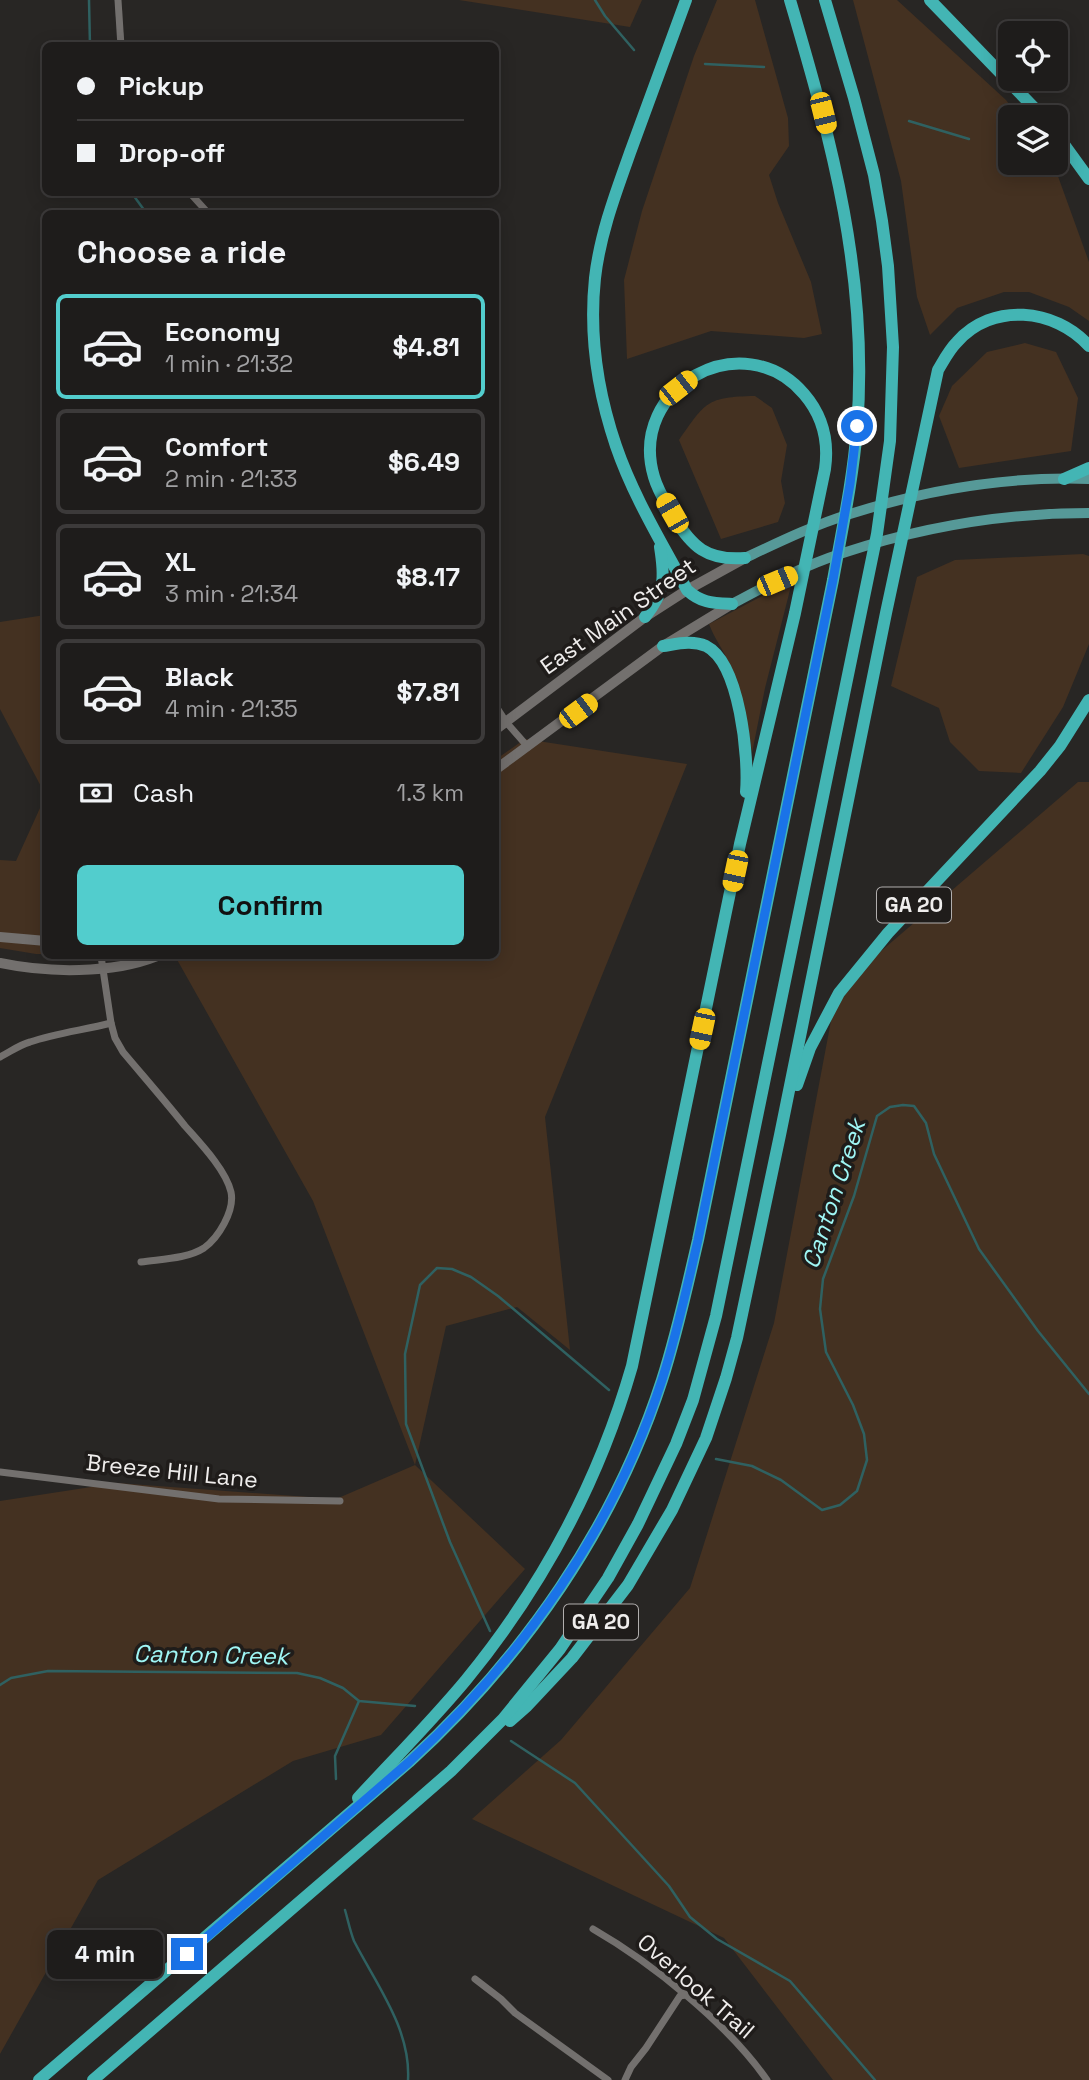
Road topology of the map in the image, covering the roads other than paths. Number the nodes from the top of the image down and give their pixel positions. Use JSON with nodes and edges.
{"nodes":[{"id":1,"x":118,"y":0,"type":"edge"},
{"id":2,"x":687,"y":0,"type":"edge"},
{"id":3,"x":790,"y":0,"type":"edge"},
{"id":4,"x":825,"y":0,"type":"edge"},
{"id":5,"x":930,"y":0,"type":"edge"},
{"id":6,"x":121,"y":42,"type":"edge"},
{"id":7,"x":1031,"y":105,"type":"edge"},
{"id":8,"x":1068,"y":150,"type":"edge"},
{"id":9,"x":1089,"y":179,"type":"edge"},
{"id":10,"x":193,"y":196,"type":"edge"},
{"id":11,"x":205,"y":210,"type":"edge"},
{"id":12,"x":1089,"y":346,"type":"edge"},
{"id":13,"x":1089,"y":468,"type":"edge"},
{"id":14,"x":1065,"y":479,"type":"junction"},
{"id":15,"x":1089,"y":479,"type":"edge"},
{"id":16,"x":1089,"y":513,"type":"edge"},
{"id":17,"x":657,"y":533,"type":"junction"},
{"id":18,"x":745,"y":558,"type":"junction"},
{"id":19,"x":687,"y":590,"type":"junction"},
{"id":20,"x":732,"y":604,"type":"junction"},
{"id":21,"x":645,"y":617,"type":"junction"},
{"id":22,"x":663,"y":646,"type":"junction"},
{"id":23,"x":1089,"y":700,"type":"edge"},
{"id":24,"x":499,"y":711,"type":"edge"},
{"id":25,"x":506,"y":722,"type":"junction"},
{"id":26,"x":499,"y":727,"type":"edge"},
{"id":27,"x":528,"y":747,"type":"junction"},
{"id":28,"x":499,"y":767,"type":"edge"},
{"id":29,"x":740,"y":844,"type":"junction"},
{"id":30,"x":0,"y":937,"type":"edge"},
{"id":31,"x":42,"y":941,"type":"edge"},
{"id":32,"x":147,"y":959,"type":"edge"},
{"id":33,"x":102,"y":961,"type":"edge"},
{"id":34,"x":0,"y":962,"type":"edge"},
{"id":35,"x":111,"y":1023,"type":"junction"},
{"id":36,"x":0,"y":1057,"type":"edge"},
{"id":37,"x":780,"y":1135,"type":"junction"},
{"id":38,"x":141,"y":1262,"type":"dead end"},
{"id":39,"x":0,"y":1472,"type":"edge"},
{"id":40,"x":340,"y":1502,"type":"dead end"},
{"id":41,"x":451,"y":1771,"type":"junction"},
{"id":42,"x":314,"y":1845,"type":"junction"},
{"id":43,"x":593,"y":1929,"type":"dead end"},
{"id":44,"x":475,"y":1979,"type":"dead end"},
{"id":45,"x":685,"y":1995,"type":"junction"},
{"id":46,"x":39,"y":2080,"type":"edge"},
{"id":47,"x":93,"y":2080,"type":"edge"},
{"id":48,"x":608,"y":2080,"type":"edge"},
{"id":49,"x":625,"y":2080,"type":"edge"},
{"id":50,"x":767,"y":2080,"type":"edge"}],
"edges":[{"from":1,"to":6,"type":"street"},
{"from":2,"to":17,"type":"highway"},
{"from":3,"to":42,"type":"highway"},
{"from":4,"to":41,"type":"highway"},
{"from":5,"to":7,"type":"highway"},
{"from":8,"to":9,"type":"highway"},
{"from":10,"to":11,"type":"street"},
{"from":12,"to":37,"type":"highway"},
{"from":13,"to":14,"type":"highway"},
{"from":14,"to":15,"type":"main road","name":"East Main Street"},
{"from":14,"to":18,"type":"main road","name":"East Main Street"},
{"from":16,"to":20,"type":"main road"},
{"from":17,"to":19,"type":"highway"},
{"from":17,"to":21,"type":"highway"},
{"from":18,"to":19,"type":"main road","name":"East Main Street"},
{"from":18,"to":29,"type":"highway"},
{"from":19,"to":20,"type":"highway"},
{"from":19,"to":21,"type":"main road","name":"East Main Street"},
{"from":20,"to":22,"type":"main road"},
{"from":21,"to":25,"type":"main road","name":"East Main Street"},
{"from":22,"to":27,"type":"main road"},
{"from":22,"to":29,"type":"highway"},
{"from":23,"to":37,"type":"highway","number":"GA 20"},
{"from":24,"to":25,"type":"street"},
{"from":25,"to":26,"type":"main road","name":"East Main Street"},
{"from":25,"to":27,"type":"street"},
{"from":27,"to":28,"type":"main road"},
{"from":29,"to":42,"type":"highway"},
{"from":30,"to":31,"type":"main road"},
{"from":32,"to":33,"type":"main road"},
{"from":33,"to":34,"type":"main road"},
{"from":33,"to":35,"type":"street"},
{"from":35,"to":36,"type":"street"},
{"from":35,"to":38,"type":"street"},
{"from":37,"to":41,"type":"highway","number":"GA 20"},
{"from":39,"to":40,"type":"street","name":"Breeze Hill Lane"},
{"from":41,"to":47,"type":"highway"},
{"from":42,"to":46,"type":"highway"},
{"from":43,"to":45,"type":"street","name":"Overlook Trail"},
{"from":44,"to":48,"type":"street"},
{"from":45,"to":49,"type":"street"},
{"from":45,"to":50,"type":"street","name":"Overlook Trail"}]}
